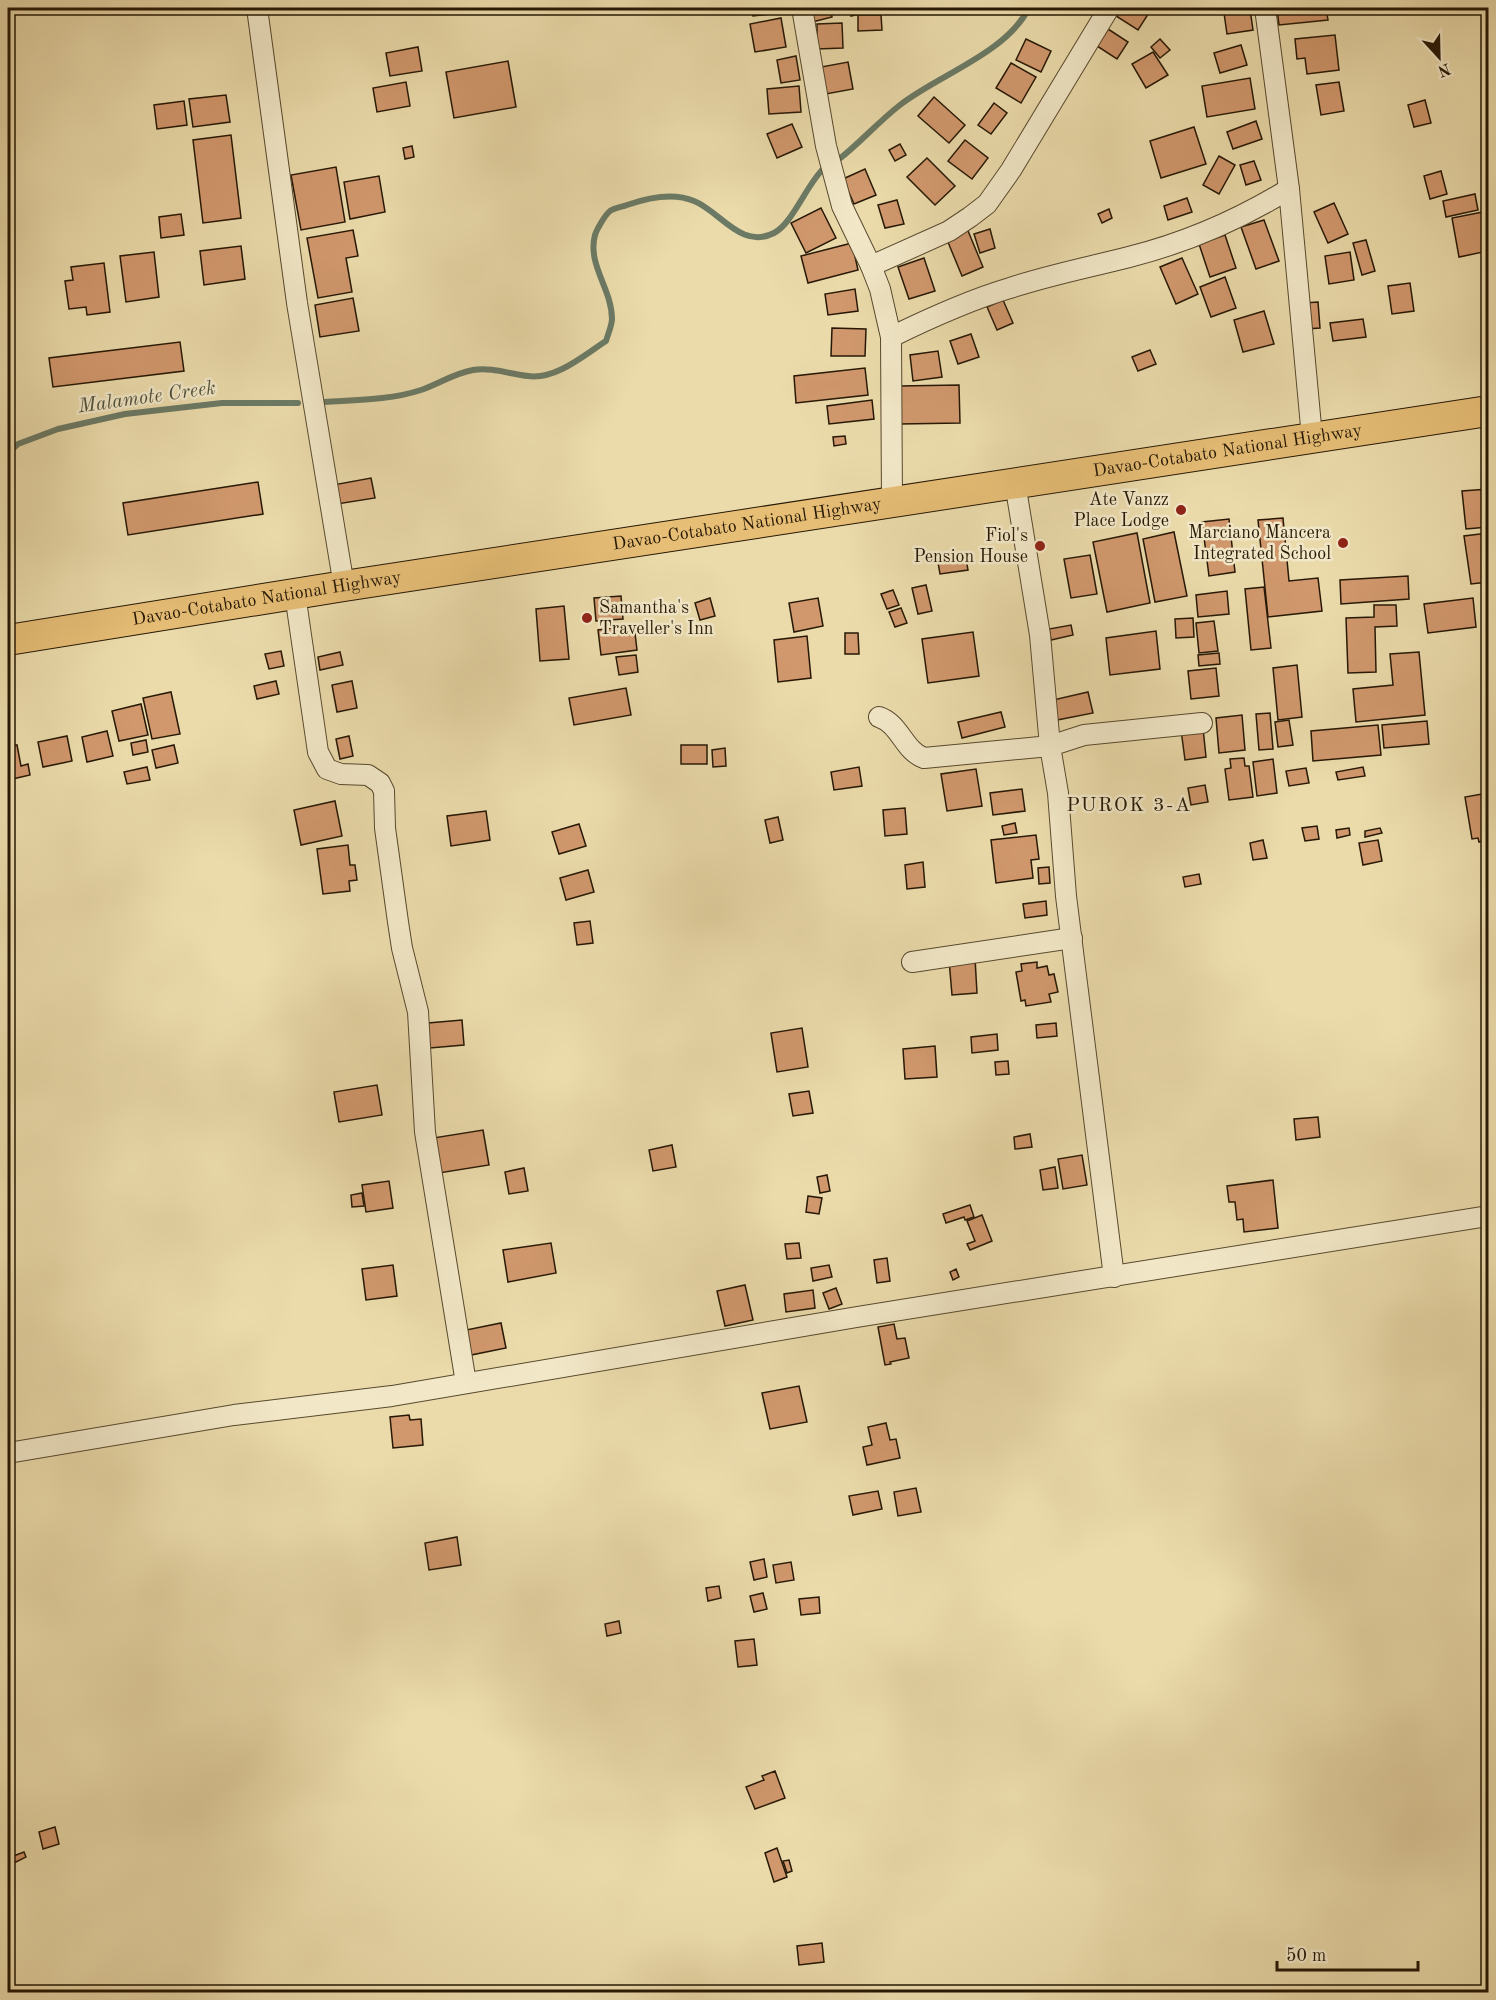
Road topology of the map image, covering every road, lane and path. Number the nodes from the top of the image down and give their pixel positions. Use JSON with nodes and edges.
{"nodes":[{"id":1,"x":257,"y":8,"type":"edge"},
{"id":2,"x":802,"y":8,"type":"edge"},
{"id":3,"x":1109,"y":8,"type":"edge"},
{"id":4,"x":1265,"y":8,"type":"edge"},
{"id":5,"x":1289,"y":189,"type":"junction"},
{"id":6,"x":871,"y":266,"type":"junction"},
{"id":7,"x":891,"y":337,"type":"junction"},
{"id":8,"x":1488,"y":411,"type":"edge"},
{"id":9,"x":1312,"y":437,"type":"junction"},
{"id":10,"x":1015,"y":483,"type":"junction"},
{"id":11,"x":892,"y":503,"type":"junction"},
{"id":12,"x":344,"y":586,"type":"junction"},
{"id":13,"x":295,"y":594,"type":"junction"},
{"id":14,"x":8,"y":640,"type":"edge"},
{"id":15,"x":879,"y":717,"type":"dead end"},
{"id":16,"x":1202,"y":723,"type":"dead end"},
{"id":17,"x":1050,"y":746,"type":"junction"},
{"id":18,"x":1072,"y":938,"type":"junction"},
{"id":19,"x":912,"y":962,"type":"dead end"},
{"id":20,"x":1488,"y":1216,"type":"edge"},
{"id":21,"x":1113,"y":1278,"type":"junction"},
{"id":22,"x":466,"y":1383,"type":"junction"},
{"id":23,"x":8,"y":1453,"type":"edge"}],
"edges":[{"from":1,"to":12,"type":"street"},
{"from":2,"to":6,"type":"street"},
{"from":3,"to":6,"type":"street"},
{"from":4,"to":5,"type":"street"},
{"from":5,"to":7,"type":"street"},
{"from":5,"to":9,"type":"street"},
{"from":6,"to":7,"type":"street"},
{"from":7,"to":11,"type":"street"},
{"from":8,"to":9,"type":"highway","name":"Davao-Cotabato National Highway"},
{"from":9,"to":10,"type":"highway","name":"Davao-Cotabato National Highway"},
{"from":10,"to":11,"type":"highway","name":"Davao-Cotabato National Highway"},
{"from":10,"to":17,"type":"street"},
{"from":11,"to":12,"type":"highway","name":"Davao-Cotabato National Highway"},
{"from":12,"to":13,"type":"highway","name":"Davao-Cotabato National Highway"},
{"from":13,"to":14,"type":"highway","name":"Davao-Cotabato National Highway"},
{"from":13,"to":22,"type":"street"},
{"from":15,"to":17,"type":"street"},
{"from":16,"to":17,"type":"street"},
{"from":17,"to":18,"type":"street"},
{"from":18,"to":19,"type":"street"},
{"from":18,"to":21,"type":"street"},
{"from":20,"to":21,"type":"street"},
{"from":21,"to":22,"type":"street"},
{"from":22,"to":23,"type":"street"}]}
